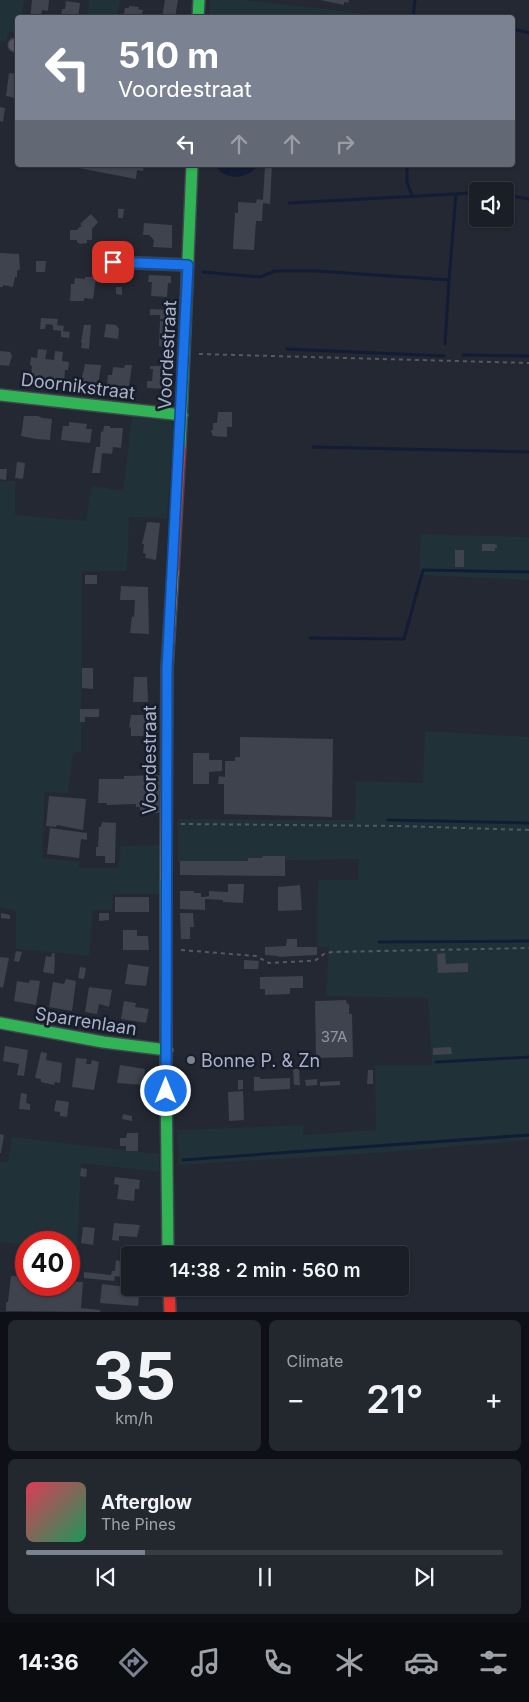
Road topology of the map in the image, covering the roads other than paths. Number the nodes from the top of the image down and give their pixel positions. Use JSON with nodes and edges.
{"nodes":[{"id":1,"x":199,"y":0,"type":"edge"},
{"id":2,"x":198,"y":15,"type":"edge"},
{"id":3,"x":192,"y":167,"type":"edge"},
{"id":4,"x":113,"y":262,"type":"dead end"},
{"id":5,"x":188,"y":265,"type":"junction"},
{"id":6,"x":0,"y":395,"type":"edge"},
{"id":7,"x":182,"y":415,"type":"junction"},
{"id":8,"x":0,"y":1023,"type":"edge"},
{"id":9,"x":167,"y":1050,"type":"junction"},
{"id":10,"x":168,"y":1246,"type":"edge"},
{"id":11,"x":169,"y":1296,"type":"edge"},
{"id":12,"x":170,"y":1312,"type":"edge"}],
"edges":[{"from":1,"to":2,"type":"street"},
{"from":3,"to":5,"type":"street","name":"Voordestraat"},
{"from":4,"to":5,"type":"street"},
{"from":5,"to":7,"type":"street","name":"Voordestraat"},
{"from":6,"to":7,"type":"street","name":"Doornikstraat"},
{"from":7,"to":9,"type":"street","name":"Voordestraat"},
{"from":8,"to":9,"type":"street","name":"Sparrenlaan"},
{"from":9,"to":10,"type":"street","name":"Voordestraat"},
{"from":11,"to":12,"type":"street"}]}
